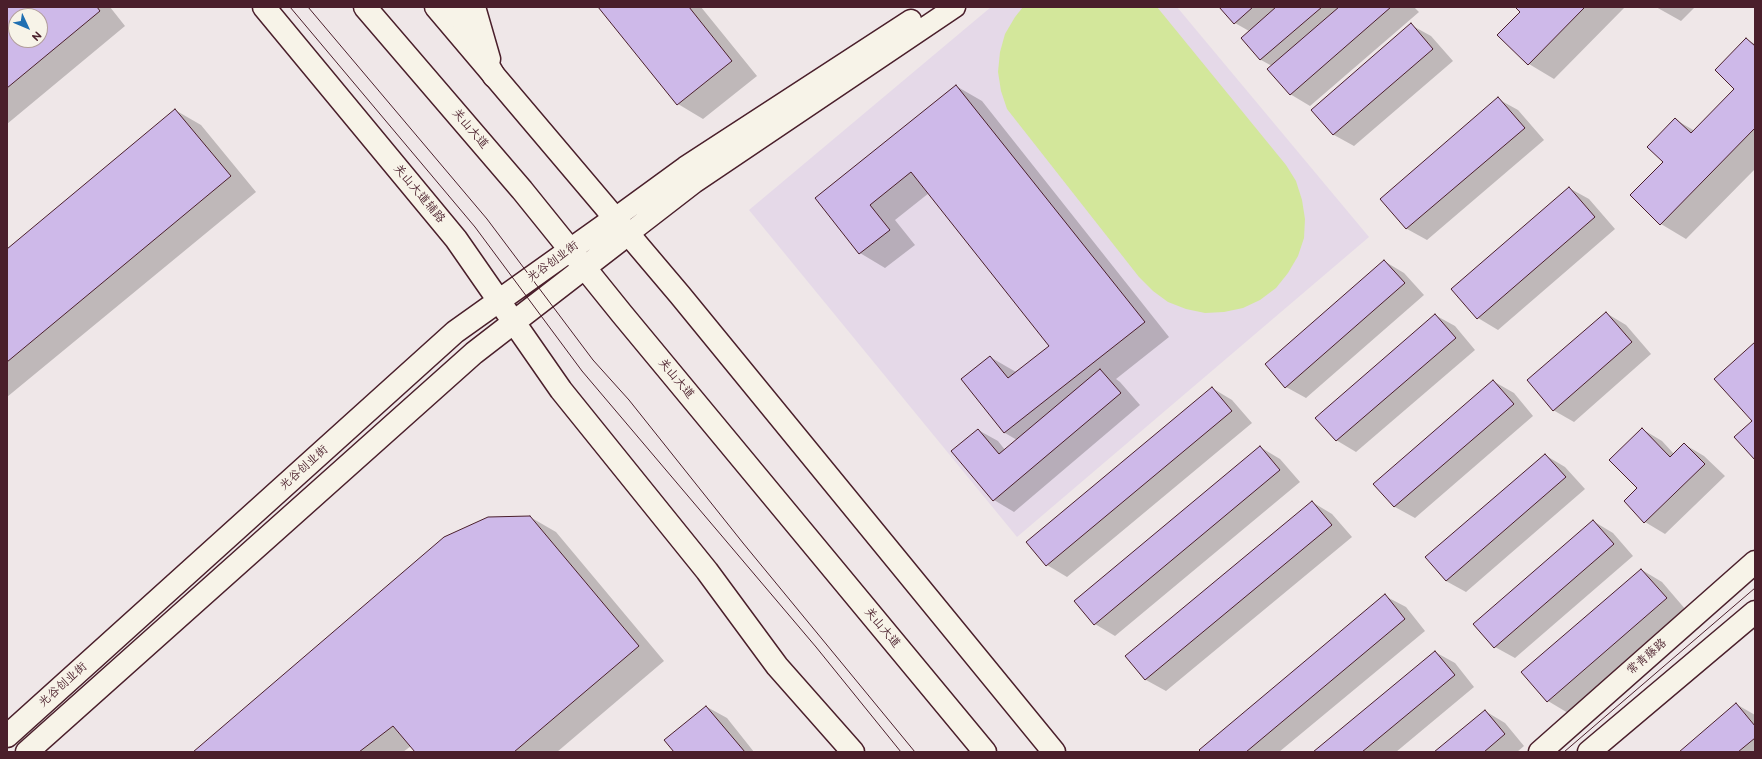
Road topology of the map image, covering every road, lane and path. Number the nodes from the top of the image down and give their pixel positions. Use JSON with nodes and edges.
{"nodes":[{"id":1,"x":264,"y":7,"type":"edge"},
{"id":2,"x":365,"y":7,"type":"edge"},
{"id":3,"x":436,"y":7,"type":"edge"},
{"id":4,"x":455,"y":7,"type":"edge"},
{"id":5,"x":474,"y":7,"type":"edge"},
{"id":6,"x":931,"y":7,"type":"edge"},
{"id":7,"x":955,"y":7,"type":"edge"},
{"id":8,"x":494,"y":76,"type":"junction"},
{"id":9,"x":615,"y":218,"type":"junction"},
{"id":10,"x":628,"y":234,"type":"junction"},
{"id":11,"x":570,"y":249,"type":"junction"},
{"id":12,"x":585,"y":268,"type":"junction"},
{"id":13,"x":499,"y":300,"type":"junction"},
{"id":14,"x":514,"y":322,"type":"junction"},
{"id":15,"x":1755,"y":562,"type":"edge"},
{"id":16,"x":1755,"y":612,"type":"edge"},
{"id":17,"x":7,"y":736,"type":"edge"},
{"id":18,"x":27,"y":752,"type":"edge"},
{"id":19,"x":853,"y":752,"type":"edge"},
{"id":20,"x":985,"y":752,"type":"edge"},
{"id":21,"x":1054,"y":752,"type":"edge"},
{"id":22,"x":1540,"y":752,"type":"edge"},
{"id":23,"x":1589,"y":752,"type":"edge"}],
"edges":[{"from":1,"to":13,"type":"main road","name":"关山大道辅路"},
{"from":2,"to":11,"type":"main road","name":"关山大道"},
{"from":3,"to":8,"type":"main road"},
{"from":4,"to":8,"type":"main road"},
{"from":5,"to":8,"type":"main road"},
{"from":6,"to":9,"type":"street"},
{"from":7,"to":10,"type":"street"},
{"from":8,"to":9,"type":"main road"},
{"from":9,"to":10,"type":"main road"},
{"from":9,"to":11,"type":"main road","name":"光谷创业街"},
{"from":10,"to":12,"type":"main road","name":"光谷创业街"},
{"from":10,"to":21,"type":"main road"},
{"from":11,"to":12,"type":"main road","name":"关山大道"},
{"from":11,"to":13,"type":"main road","name":"光谷创业街"},
{"from":12,"to":14,"type":"main road","name":"光谷创业街"},
{"from":12,"to":20,"type":"main road","name":"关山大道"},
{"from":13,"to":14,"type":"main road","name":"关山大道辅路"},
{"from":13,"to":17,"type":"main road","name":"光谷创业街"},
{"from":14,"to":18,"type":"main road","name":"光谷创业街"},
{"from":14,"to":19,"type":"main road","name":"关山大道辅路"},
{"from":15,"to":22,"type":"main road","name":"常青藤路"},
{"from":16,"to":23,"type":"main road"}]}
